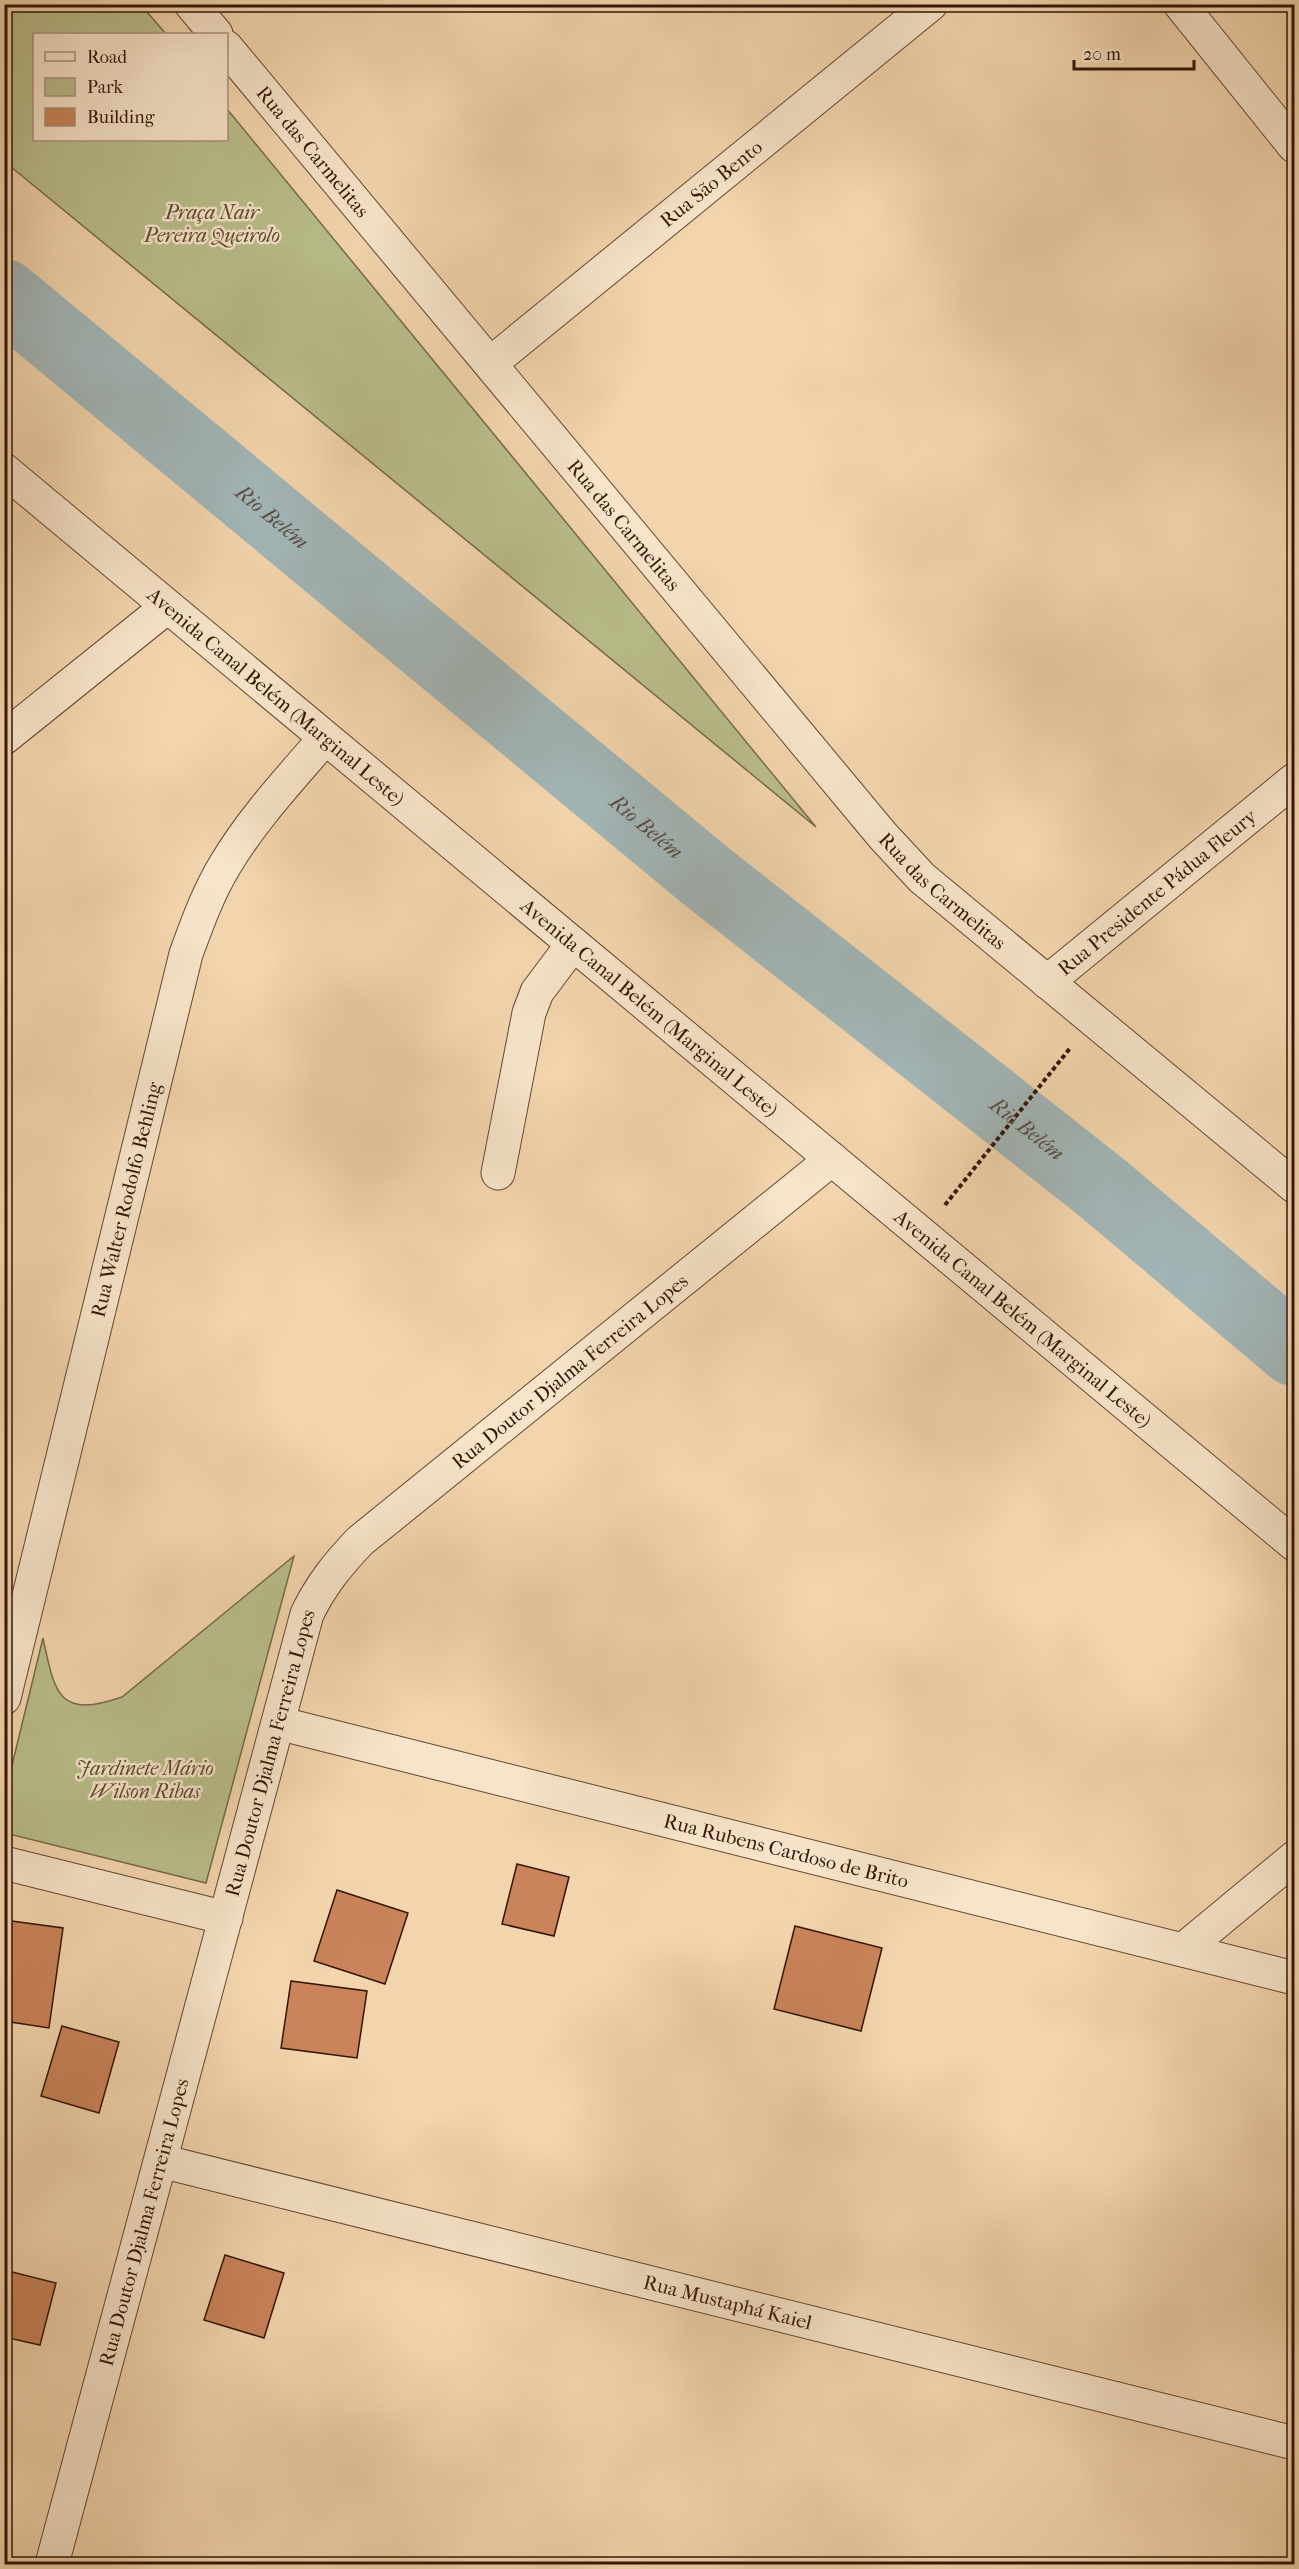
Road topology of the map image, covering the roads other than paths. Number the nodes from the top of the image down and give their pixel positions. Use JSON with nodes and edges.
{"nodes":[{"id":1,"x":191,"y":4,"type":"edge"},
{"id":2,"x":931,"y":4,"type":"edge"},
{"id":3,"x":1180,"y":4,"type":"edge"},
{"id":4,"x":215,"y":33,"type":"edge"},
{"id":5,"x":228,"y":48,"type":"edge"},
{"id":6,"x":1294,"y":146,"type":"edge"},
{"id":7,"x":491,"y":363,"type":"junction"},
{"id":8,"x":4,"y":470,"type":"edge"},
{"id":9,"x":167,"y":607,"type":"junction"},
{"id":10,"x":4,"y":738,"type":"edge"},
{"id":11,"x":326,"y":738,"type":"junction"},
{"id":12,"x":1294,"y":780,"type":"edge"},
{"id":13,"x":573,"y":944,"type":"junction"},
{"id":14,"x":1047,"y":982,"type":"junction"},
{"id":15,"x":832,"y":1159,"type":"junction"},
{"id":16,"x":498,"y":1173,"type":"dead end"},
{"id":17,"x":1294,"y":1186,"type":"edge"},
{"id":18,"x":1294,"y":1544,"type":"edge"},
{"id":19,"x":4,"y":1698,"type":"edge"},
{"id":20,"x":278,"y":1723,"type":"junction"},
{"id":21,"x":1294,"y":1858,"type":"edge"},
{"id":22,"x":4,"y":1863,"type":"edge"},
{"id":23,"x":226,"y":1918,"type":"junction"},
{"id":24,"x":1183,"y":1950,"type":"junction"},
{"id":25,"x":1294,"y":1978,"type":"edge"},
{"id":26,"x":161,"y":2161,"type":"junction"},
{"id":27,"x":1294,"y":2443,"type":"edge"},
{"id":28,"x":52,"y":2565,"type":"edge"}],
"edges":[{"from":1,"to":4,"type":"street"},
{"from":2,"to":7,"type":"street","name":"Rua São Bento"},
{"from":3,"to":6,"type":"street"},
{"from":5,"to":7,"type":"street","name":"Rua das Carmelitas"},
{"from":7,"to":14,"type":"street","name":"Rua das Carmelitas"},
{"from":8,"to":9,"type":"street","name":"Avenida Canal Belém (Marginal Leste)"},
{"from":9,"to":10,"type":"street"},
{"from":9,"to":11,"type":"street","name":"Avenida Canal Belém (Marginal Leste)"},
{"from":11,"to":13,"type":"street","name":"Avenida Canal Belém (Marginal Leste)"},
{"from":11,"to":19,"type":"street","name":"Rua Walter Rodolfo Behling"},
{"from":12,"to":14,"type":"street","name":"Rua Presidente Pádua Fleury"},
{"from":13,"to":15,"type":"street","name":"Avenida Canal Belém (Marginal Leste)"},
{"from":13,"to":16,"type":"street"},
{"from":14,"to":17,"type":"street","name":"Rua das Carmelitas"},
{"from":15,"to":18,"type":"street","name":"Avenida Canal Belém (Marginal Leste)"},
{"from":15,"to":20,"type":"street","name":"Rua Doutor Djalma Ferreira Lopes"},
{"from":20,"to":23,"type":"street","name":"Rua Doutor Djalma Ferreira Lopes"},
{"from":20,"to":24,"type":"street","name":"Rua Rubens Cardoso de Brito"},
{"from":21,"to":24,"type":"street"},
{"from":22,"to":23,"type":"street"},
{"from":23,"to":26,"type":"street","name":"Rua Doutor Djalma Ferreira Lopes"},
{"from":24,"to":25,"type":"street","name":"Rua Rubens Cardoso de Brito"},
{"from":26,"to":27,"type":"street","name":"Rua Mustaphá Kaiel"},
{"from":26,"to":28,"type":"street","name":"Rua Doutor Djalma Ferreira Lopes"}]}
